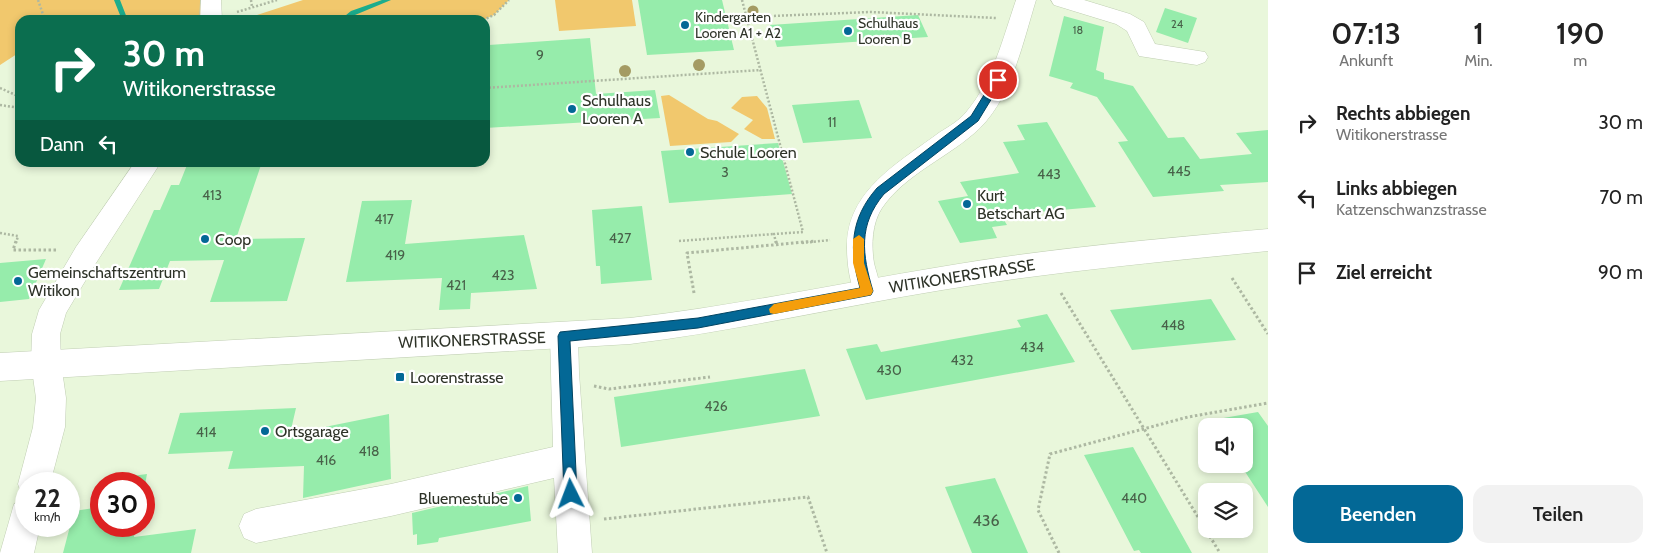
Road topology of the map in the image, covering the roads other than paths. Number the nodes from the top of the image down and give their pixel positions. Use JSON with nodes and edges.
{"nodes":[{"id":1,"x":211,"y":0,"type":"edge"},
{"id":2,"x":1026,"y":0,"type":"edge"},
{"id":3,"x":1061,"y":0,"type":"edge"},
{"id":4,"x":211,"y":15,"type":"edge"},
{"id":5,"x":1197,"y":57,"type":"dead end"},
{"id":6,"x":146,"y":167,"type":"edge"},
{"id":7,"x":1268,"y":240,"type":"edge"},
{"id":8,"x":867,"y":291,"type":"junction"},
{"id":9,"x":564,"y":336,"type":"junction"},
{"id":10,"x":46,"y":363,"type":"junction"},
{"id":11,"x":0,"y":367,"type":"edge"},
{"id":12,"x":568,"y":460,"type":"junction"},
{"id":13,"x":37,"y":472,"type":"edge"},
{"id":14,"x":256,"y":526,"type":"dead end"},
{"id":15,"x":21,"y":537,"type":"edge"},
{"id":16,"x":17,"y":553,"type":"edge"},
{"id":17,"x":574,"y":553,"type":"edge"}],
"edges":[{"from":1,"to":4,"type":"main road"},
{"from":2,"to":8,"type":"main road"},
{"from":3,"to":5,"type":"main road"},
{"from":6,"to":10,"type":"main road"},
{"from":7,"to":8,"type":"main road","name":"WITIKONERSTRASSE"},
{"from":8,"to":9,"type":"main road","name":"WITIKONERSTRASSE"},
{"from":9,"to":10,"type":"main road","name":"WITIKONERSTRASSE"},
{"from":9,"to":12,"type":"main road"},
{"from":10,"to":11,"type":"main road","name":"WITIKONERSTRASSE"},
{"from":10,"to":13,"type":"main road"},
{"from":12,"to":14,"type":"main road"},
{"from":12,"to":17,"type":"main road"},
{"from":15,"to":16,"type":"main road"}]}
